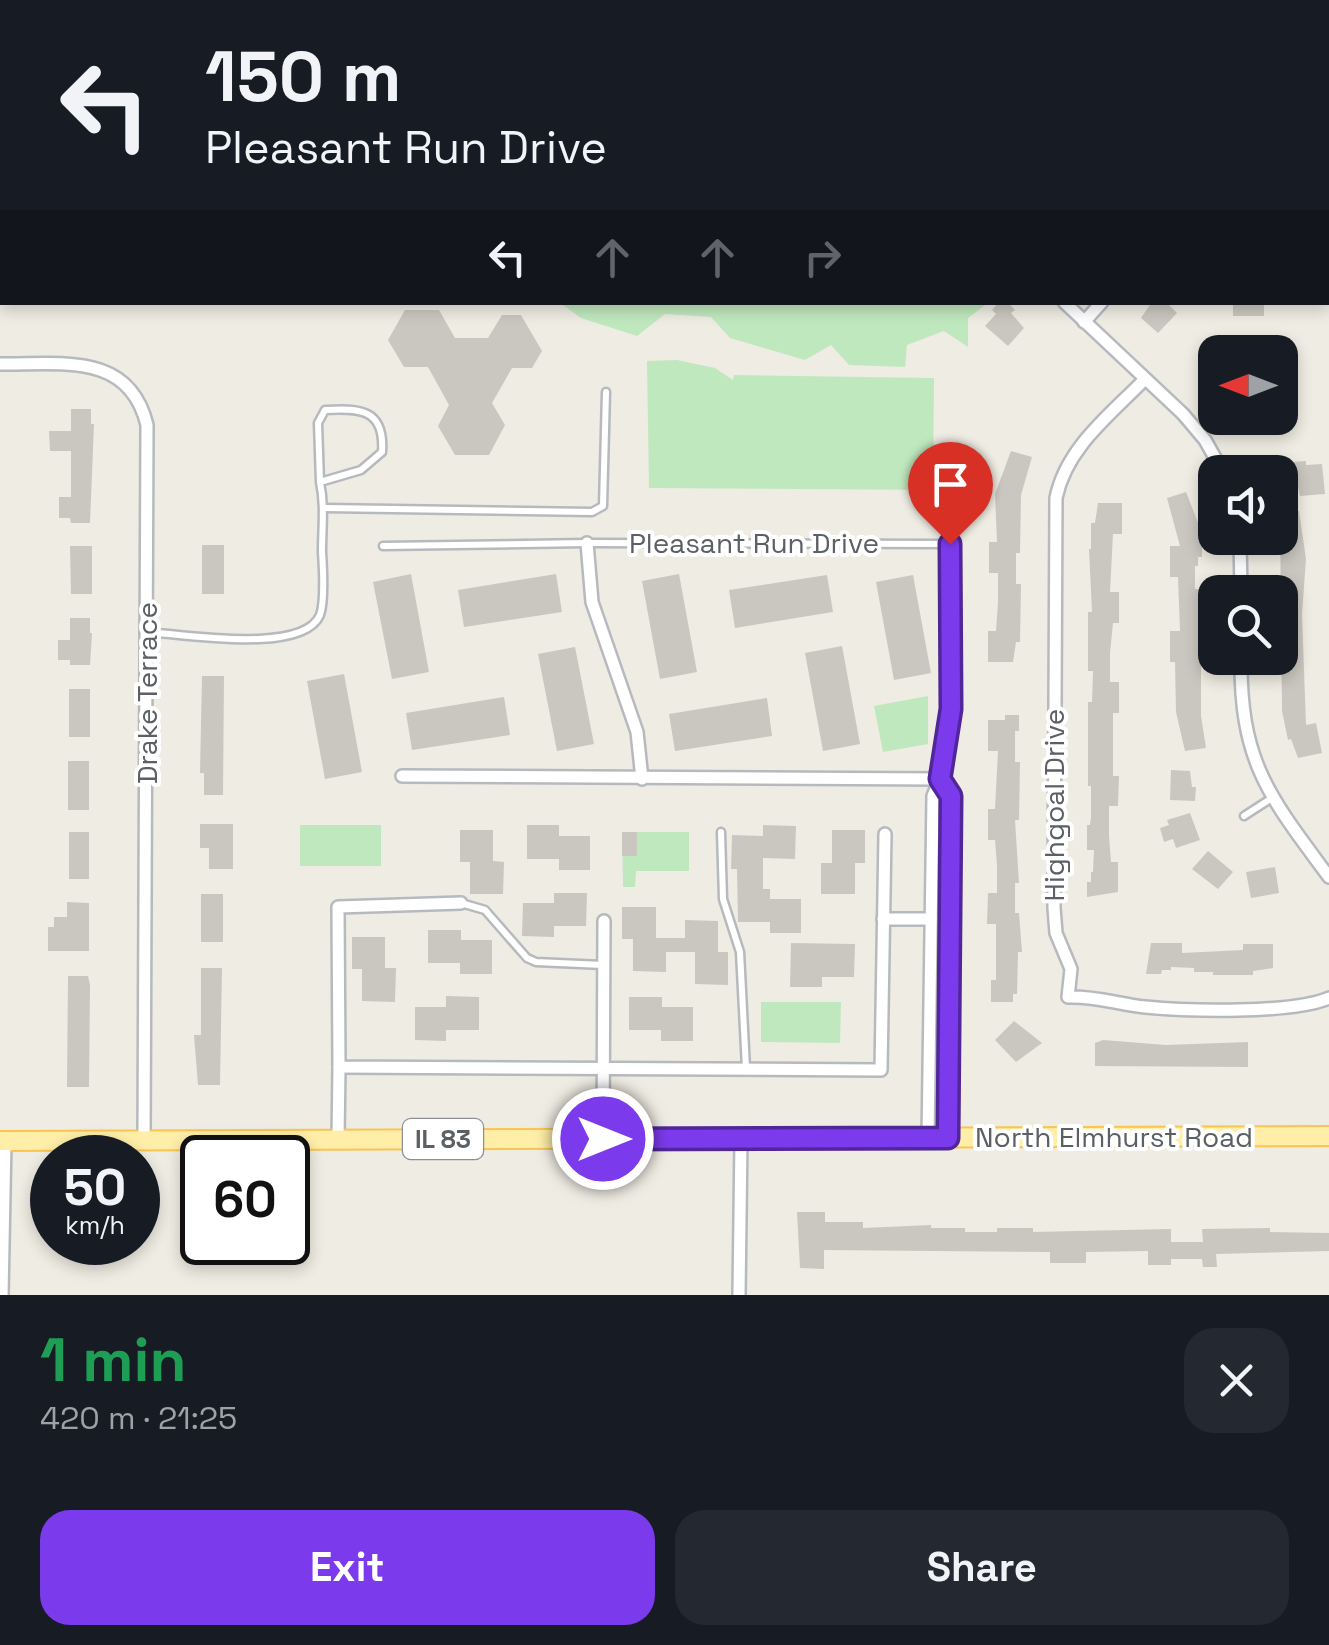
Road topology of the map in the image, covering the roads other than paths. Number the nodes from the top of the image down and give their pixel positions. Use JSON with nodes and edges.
{"nodes":[{"id":1,"x":1067,"y":305,"type":"edge"},
{"id":2,"x":1099,"y":305,"type":"edge"},
{"id":3,"x":1084,"y":322,"type":"junction"},
{"id":4,"x":0,"y":364,"type":"edge"},
{"id":5,"x":1144,"y":380,"type":"junction"},
{"id":6,"x":606,"y":392,"type":"dead end"},
{"id":7,"x":1212,"y":455,"type":"edge"},
{"id":8,"x":320,"y":482,"type":"junction"},
{"id":9,"x":325,"y":508,"type":"junction"},
{"id":10,"x":587,"y":543,"type":"junction"},
{"id":11,"x":950,"y":544,"type":"joint"},
{"id":12,"x":383,"y":546,"type":"dead end"},
{"id":13,"x":147,"y":632,"type":"junction"},
{"id":14,"x":1241,"y":675,"type":"edge"},
{"id":15,"x":402,"y":776,"type":"dead end"},
{"id":16,"x":940,"y":779,"type":"junction"},
{"id":17,"x":642,"y":780,"type":"junction"},
{"id":18,"x":1273,"y":798,"type":"junction"},
{"id":19,"x":1244,"y":816,"type":"dead end"},
{"id":20,"x":720,"y":832,"type":"dead end"},
{"id":21,"x":885,"y":834,"type":"dead end"},
{"id":22,"x":1329,"y":876,"type":"edge"},
{"id":23,"x":460,"y":903,"type":"joint"},
{"id":24,"x":883,"y":919,"type":"junction"},
{"id":25,"x":931,"y":919,"type":"junction"},
{"id":26,"x":604,"y":921,"type":"dead end"},
{"id":27,"x":604,"y":964,"type":"junction"},
{"id":28,"x":1329,"y":998,"type":"edge"},
{"id":29,"x":604,"y":1067,"type":"junction"},
{"id":30,"x":339,"y":1068,"type":"junction"},
{"id":31,"x":746,"y":1068,"type":"junction"},
{"id":32,"x":144,"y":1135,"type":"edge"},
{"id":33,"x":1329,"y":1136,"type":"edge"},
{"id":34,"x":928,"y":1138,"type":"junction"},
{"id":35,"x":948,"y":1138,"type":"junction"},
{"id":36,"x":160,"y":1139,"type":"edge"},
{"id":37,"x":603,"y":1139,"type":"junction"},
{"id":38,"x":741,"y":1139,"type":"junction"},
{"id":39,"x":338,"y":1140,"type":"junction"},
{"id":40,"x":2,"y":1141,"type":"edge"},
{"id":41,"x":30,"y":1141,"type":"edge"},
{"id":42,"x":2,"y":1295,"type":"edge"},
{"id":43,"x":739,"y":1295,"type":"edge"}],
"edges":[{"from":1,"to":3,"type":"street"},
{"from":2,"to":3,"type":"street"},
{"from":3,"to":5,"type":"street"},
{"from":4,"to":13,"type":"street","name":"Drake Terrace"},
{"from":5,"to":7,"type":"street"},
{"from":5,"to":28,"type":"street","name":"Highgoal Drive"},
{"from":6,"to":9,"type":"lane"},
{"from":8,"to":8,"type":"lane"},
{"from":8,"to":9,"type":"lane"},
{"from":9,"to":13,"type":"lane"},
{"from":10,"to":11,"type":"lane","name":"Pleasant Run Drive"},
{"from":10,"to":12,"type":"lane","name":"Pleasant Run Drive"},
{"from":10,"to":17,"type":"street"},
{"from":11,"to":16,"type":"street","name":"Pleasant Run Drive"},
{"from":13,"to":32,"type":"street","name":"Drake Terrace"},
{"from":14,"to":18,"type":"street"},
{"from":15,"to":17,"type":"street"},
{"from":16,"to":17,"type":"street"},
{"from":16,"to":25,"type":"street","name":"Pleasant Run Drive"},
{"from":16,"to":35,"type":"street","name":"Pleasant Run Drive"},
{"from":18,"to":19,"type":"lane"},
{"from":18,"to":22,"type":"street"},
{"from":20,"to":31,"type":"lane"},
{"from":21,"to":24,"type":"street"},
{"from":23,"to":27,"type":"lane"},
{"from":23,"to":30,"type":"street"},
{"from":24,"to":25,"type":"street"},
{"from":24,"to":31,"type":"street"},
{"from":25,"to":34,"type":"street","name":"Pleasant Run Drive"},
{"from":26,"to":27,"type":"street"},
{"from":27,"to":29,"type":"street"},
{"from":29,"to":30,"type":"street"},
{"from":29,"to":31,"type":"street"},
{"from":29,"to":37,"type":"street"},
{"from":30,"to":39,"type":"street"},
{"from":33,"to":35,"type":"main road","name":"North Elmhurst Road","number":"IL 83"},
{"from":34,"to":35,"type":"main road","name":"North Elmhurst Road","number":"IL 83"},
{"from":34,"to":38,"type":"main road","name":"North Elmhurst Road","number":"IL 83"},
{"from":36,"to":39,"type":"main road","name":"North Elmhurst Road","number":"IL 83"},
{"from":37,"to":38,"type":"main road","name":"North Elmhurst Road","number":"IL 83"},
{"from":37,"to":39,"type":"main road","name":"North Elmhurst Road","number":"IL 83"},
{"from":38,"to":43,"type":"street"},
{"from":40,"to":41,"type":"main road","name":"North Elmhurst Road","number":"IL 83"},
{"from":40,"to":42,"type":"street"}]}
